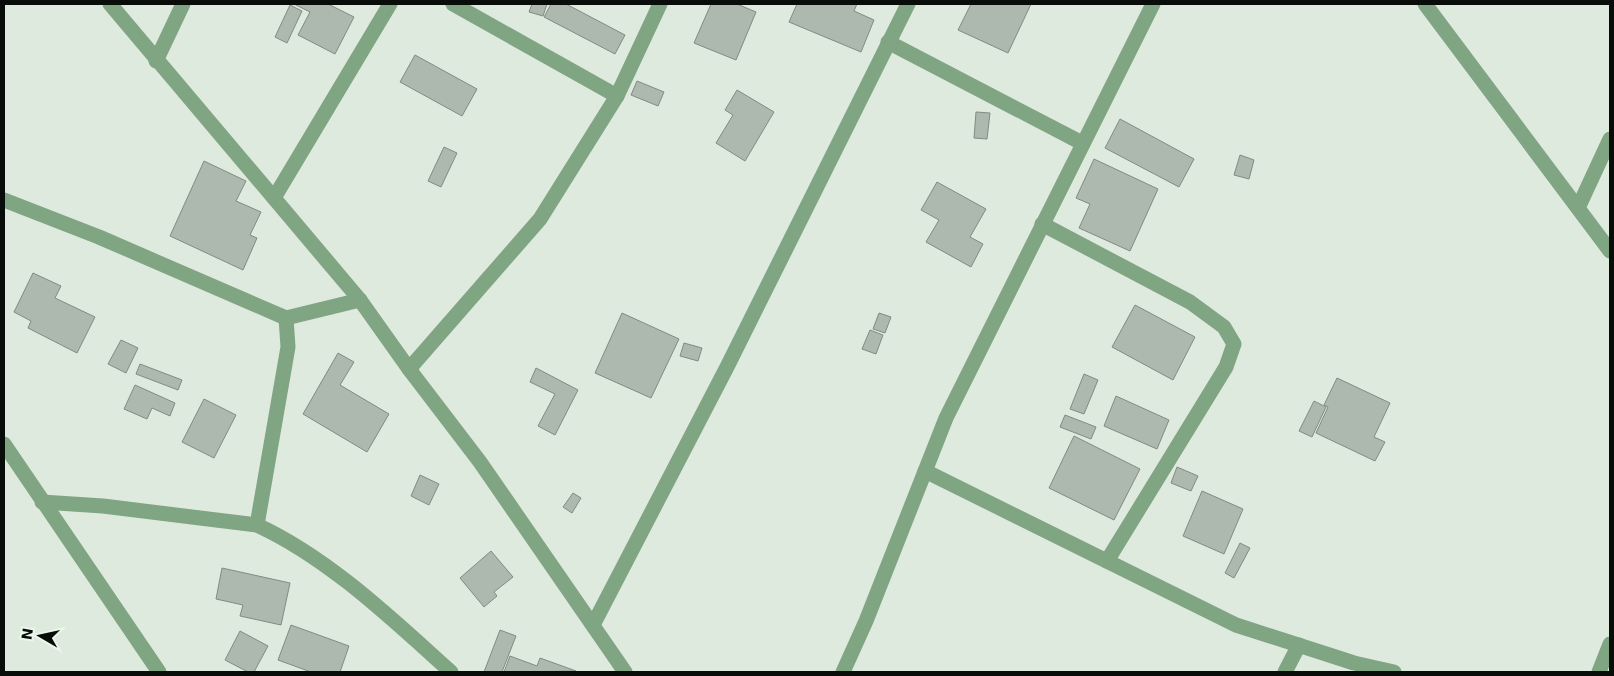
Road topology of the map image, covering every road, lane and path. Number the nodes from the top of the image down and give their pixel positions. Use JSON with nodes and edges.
{"nodes":[{"id":1,"x":110,"y":4,"type":"edge"},
{"id":2,"x":183,"y":4,"type":"edge"},
{"id":3,"x":390,"y":4,"type":"edge"},
{"id":4,"x":453,"y":4,"type":"edge"},
{"id":5,"x":660,"y":4,"type":"edge"},
{"id":6,"x":908,"y":4,"type":"edge"},
{"id":7,"x":1153,"y":4,"type":"edge"},
{"id":8,"x":1425,"y":4,"type":"edge"},
{"id":9,"x":1438,"y":10,"type":"edge"},
{"id":10,"x":888,"y":42,"type":"junction"},
{"id":11,"x":156,"y":62,"type":"junction"},
{"id":12,"x":617,"y":96,"type":"junction"},
{"id":13,"x":1610,"y":139,"type":"edge"},
{"id":14,"x":1082,"y":142,"type":"junction"},
{"id":15,"x":274,"y":198,"type":"junction"},
{"id":16,"x":4,"y":200,"type":"edge"},
{"id":17,"x":1578,"y":208,"type":"junction"},
{"id":18,"x":1042,"y":224,"type":"junction"},
{"id":19,"x":1610,"y":251,"type":"edge"},
{"id":20,"x":360,"y":300,"type":"junction"},
{"id":21,"x":286,"y":318,"type":"junction"},
{"id":22,"x":409,"y":369,"type":"junction"},
{"id":23,"x":4,"y":444,"type":"edge"},
{"id":24,"x":925,"y":471,"type":"junction"},
{"id":25,"x":42,"y":502,"type":"junction"},
{"id":26,"x":257,"y":525,"type":"junction"},
{"id":27,"x":1107,"y":561,"type":"junction"},
{"id":28,"x":593,"y":625,"type":"junction"},
{"id":29,"x":1610,"y":644,"type":"edge"},
{"id":30,"x":1299,"y":645,"type":"junction"},
{"id":31,"x":613,"y":666,"type":"edge"},
{"id":32,"x":159,"y":672,"type":"edge"},
{"id":33,"x":451,"y":672,"type":"edge"},
{"id":34,"x":625,"y":672,"type":"edge"},
{"id":35,"x":843,"y":672,"type":"edge"},
{"id":36,"x":1285,"y":672,"type":"edge"},
{"id":37,"x":1394,"y":672,"type":"edge"},
{"id":38,"x":1599,"y":672,"type":"edge"}],
"edges":[{"from":1,"to":11,"type":"street"},
{"from":2,"to":11,"type":"street"},
{"from":3,"to":15,"type":"street"},
{"from":4,"to":12,"type":"street"},
{"from":5,"to":12,"type":"street"},
{"from":6,"to":10,"type":"street"},
{"from":7,"to":14,"type":"street"},
{"from":8,"to":9,"type":"street"},
{"from":9,"to":17,"type":"street"},
{"from":10,"to":14,"type":"street"},
{"from":10,"to":28,"type":"street"},
{"from":11,"to":15,"type":"street"},
{"from":12,"to":22,"type":"street"},
{"from":13,"to":17,"type":"street"},
{"from":14,"to":18,"type":"street"},
{"from":15,"to":20,"type":"street"},
{"from":16,"to":21,"type":"street"},
{"from":17,"to":19,"type":"street"},
{"from":18,"to":24,"type":"street"},
{"from":18,"to":27,"type":"street"},
{"from":20,"to":21,"type":"street"},
{"from":20,"to":22,"type":"street"},
{"from":21,"to":26,"type":"street"},
{"from":22,"to":28,"type":"street"},
{"from":23,"to":25,"type":"street"},
{"from":24,"to":27,"type":"street"},
{"from":24,"to":35,"type":"street"},
{"from":25,"to":26,"type":"street"},
{"from":25,"to":32,"type":"street"},
{"from":26,"to":33,"type":"street"},
{"from":27,"to":30,"type":"street"},
{"from":28,"to":31,"type":"street"},
{"from":29,"to":38,"type":"street"},
{"from":30,"to":36,"type":"street"},
{"from":30,"to":37,"type":"street"},
{"from":31,"to":34,"type":"street"}]}
